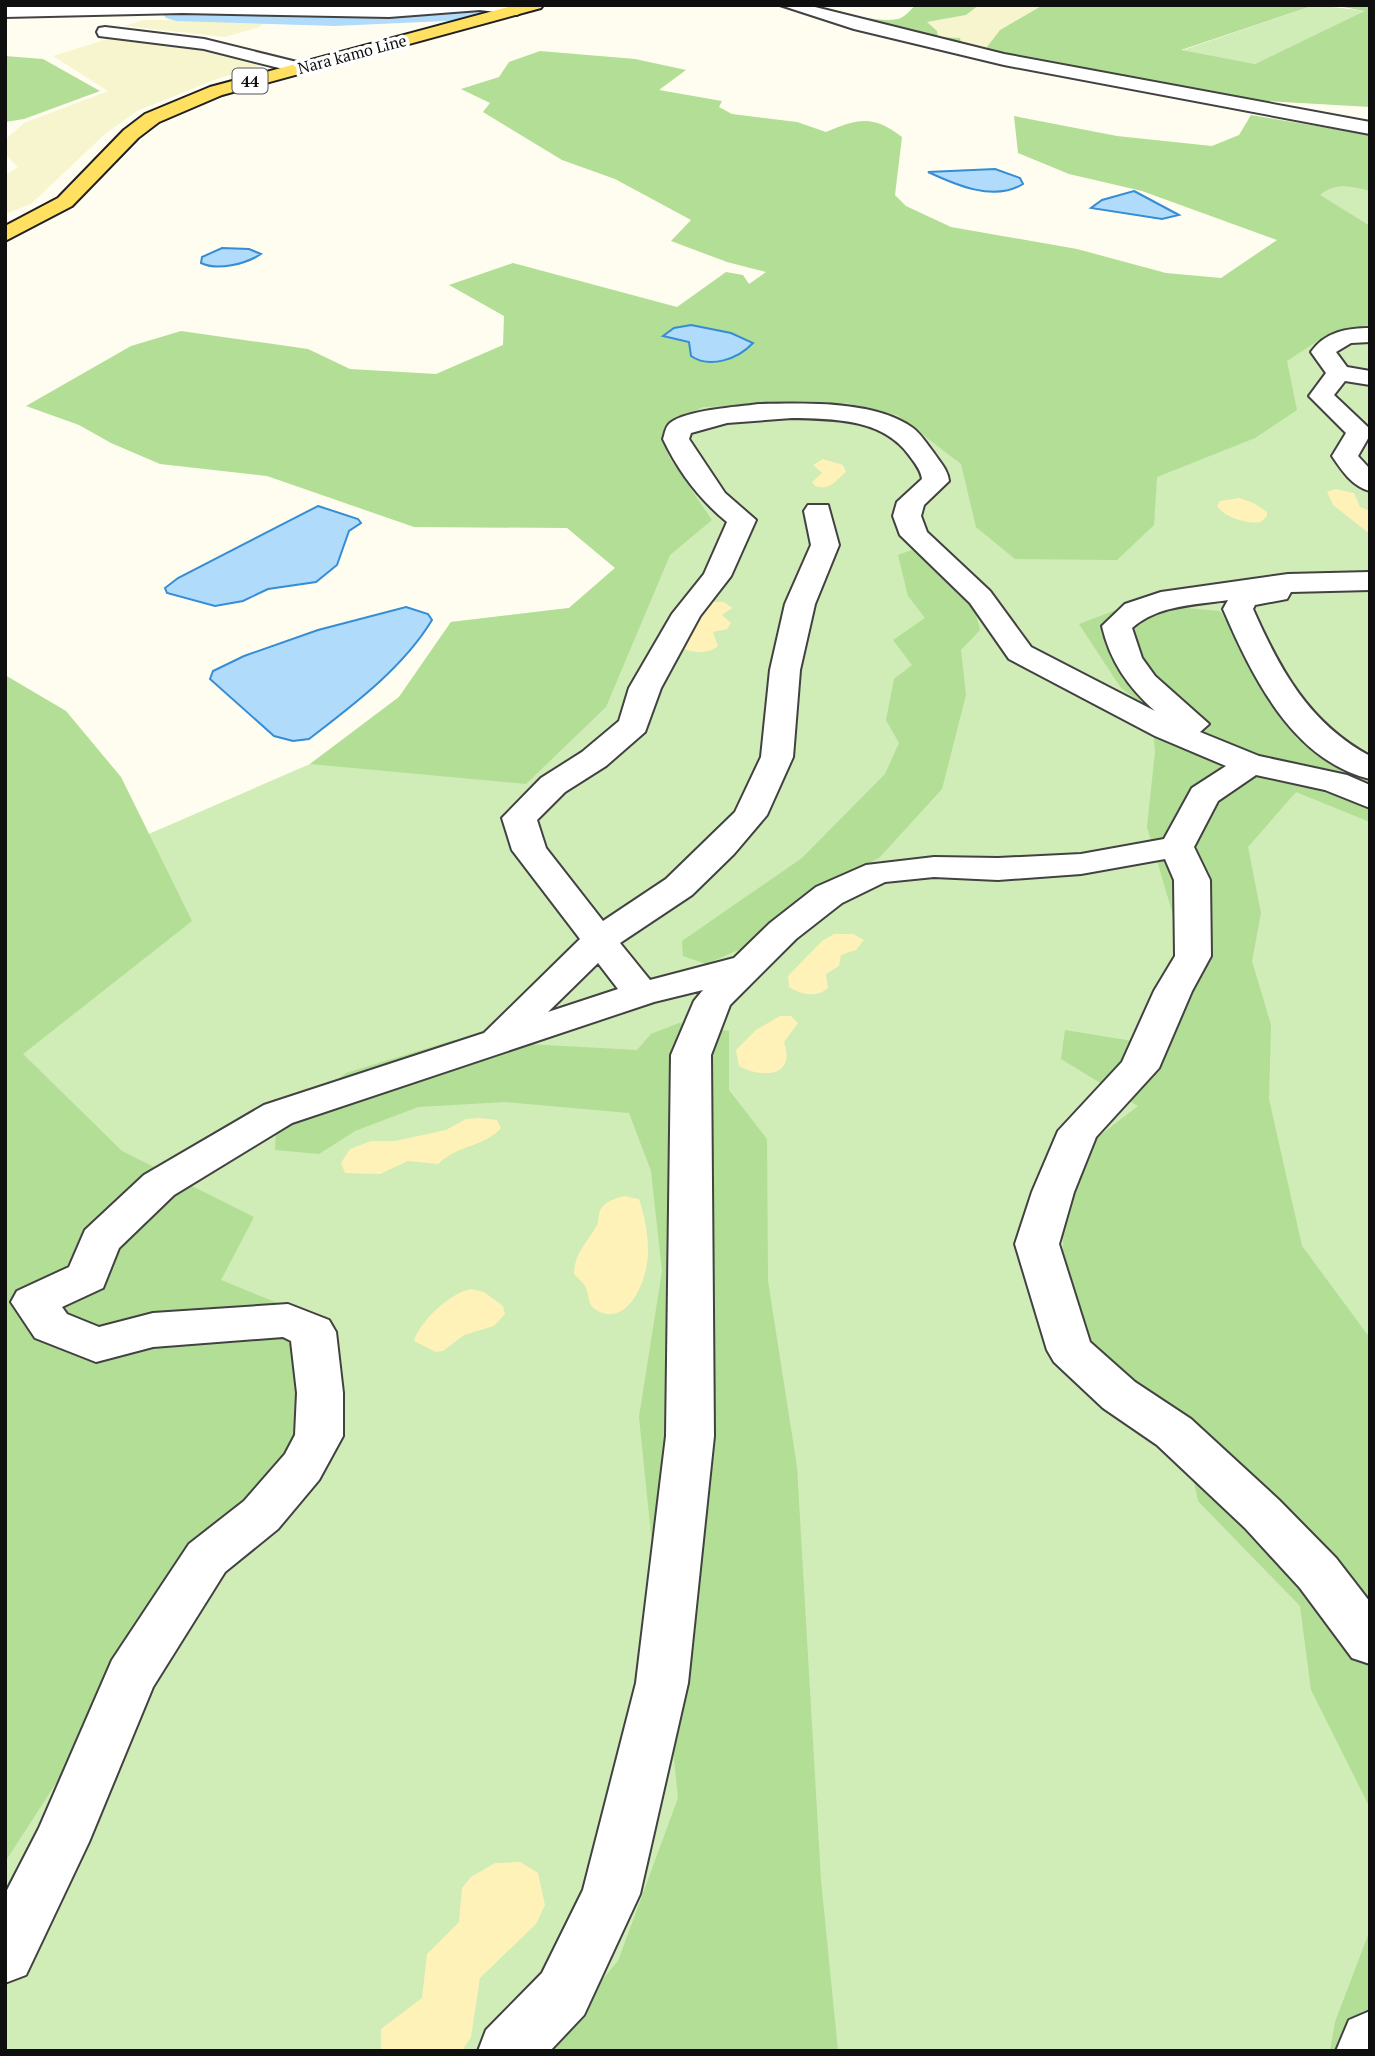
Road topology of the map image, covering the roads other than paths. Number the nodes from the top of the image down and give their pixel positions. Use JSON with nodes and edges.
{"nodes":[{"id":1,"x":788,"y":5,"type":"edge"},
{"id":2,"x":526,"y":8,"type":"edge"},
{"id":3,"x":5,"y":12,"type":"edge"},
{"id":4,"x":285,"y":14,"type":"edge"},
{"id":5,"x":5,"y":26,"type":"edge"},
{"id":6,"x":54,"y":28,"type":"dead end"},
{"id":7,"x":91,"y":30,"type":"dead end"},
{"id":8,"x":253,"y":34,"type":"dead end"},
{"id":9,"x":219,"y":44,"type":"junction"},
{"id":10,"x":299,"y":68,"type":"junction"},
{"id":11,"x":1370,"y":128,"type":"edge"},
{"id":12,"x":5,"y":235,"type":"edge"},
{"id":13,"x":1370,"y":335,"type":"edge"},
{"id":14,"x":1339,"y":373,"type":"junction"},
{"id":15,"x":1370,"y":378,"type":"edge"},
{"id":16,"x":1370,"y":483,"type":"edge"},
{"id":17,"x":818,"y":511,"type":"dead end"},
{"id":18,"x":1370,"y":582,"type":"edge"},
{"id":19,"x":1250,"y":764,"type":"junction"},
{"id":20,"x":1370,"y":769,"type":"edge"},
{"id":21,"x":1370,"y":798,"type":"edge"},
{"id":22,"x":1177,"y":847,"type":"junction"},
{"id":23,"x":600,"y":940,"type":"junction"},
{"id":24,"x":749,"y":966,"type":"junction"},
{"id":25,"x":641,"y":994,"type":"junction"},
{"id":26,"x":492,"y":1045,"type":"junction"},
{"id":27,"x":1370,"y":1642,"type":"edge"},
{"id":28,"x":5,"y":1955,"type":"edge"},
{"id":29,"x":1370,"y":2041,"type":"edge"},
{"id":30,"x":508,"y":2051,"type":"edge"},
{"id":31,"x":1366,"y":2051,"type":"edge"}],
"edges":[{"from":1,"to":11,"type":"street"},
{"from":2,"to":4,"type":"street"},
{"from":2,"to":10,"type":"main road","name":"Nara kamo Line","number":"44"},
{"from":3,"to":4,"type":"street"},
{"from":5,"to":6,"type":"street"},
{"from":7,"to":9,"type":"street"},
{"from":8,"to":9,"type":"street"},
{"from":9,"to":10,"type":"street"},
{"from":10,"to":12,"type":"main road","name":"Nara kamo Line","number":"44"},
{"from":13,"to":14,"type":"street"},
{"from":14,"to":15,"type":"street"},
{"from":14,"to":16,"type":"street"},
{"from":17,"to":23,"type":"street"},
{"from":18,"to":19,"type":"street"},
{"from":18,"to":20,"type":"street"},
{"from":19,"to":21,"type":"street"},
{"from":19,"to":22,"type":"street"},
{"from":19,"to":23,"type":"street"},
{"from":22,"to":24,"type":"street"},
{"from":22,"to":27,"type":"street"},
{"from":23,"to":25,"type":"street"},
{"from":23,"to":26,"type":"street"},
{"from":24,"to":25,"type":"street"},
{"from":24,"to":30,"type":"street"},
{"from":25,"to":26,"type":"street"},
{"from":26,"to":28,"type":"street"},
{"from":29,"to":31,"type":"street"}]}
